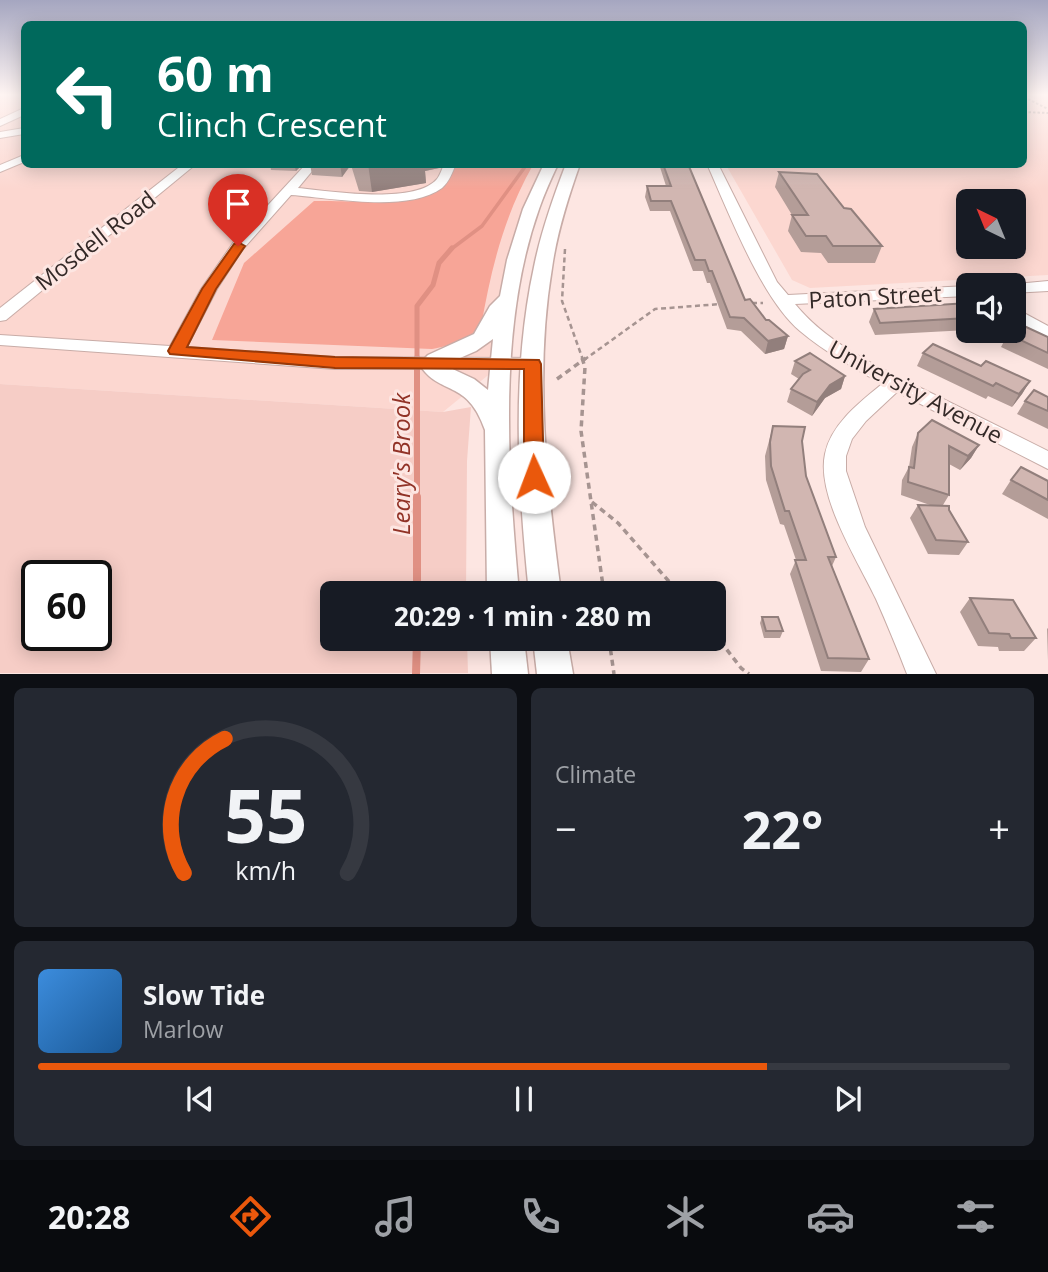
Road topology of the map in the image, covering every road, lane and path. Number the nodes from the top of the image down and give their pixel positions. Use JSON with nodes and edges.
{"nodes":[{"id":1,"x":21,"y":132,"type":"edge"},
{"id":2,"x":0,"y":135,"type":"edge"},
{"id":3,"x":21,"y":159,"type":"edge"},
{"id":4,"x":186,"y":168,"type":"edge"},
{"id":5,"x":309,"y":168,"type":"edge"},
{"id":6,"x":448,"y":168,"type":"edge"},
{"id":7,"x":549,"y":168,"type":"edge"},
{"id":8,"x":571,"y":168,"type":"edge"},
{"id":9,"x":714,"y":168,"type":"edge"},
{"id":10,"x":0,"y":169,"type":"edge"},
{"id":11,"x":287,"y":191,"type":"junction"},
{"id":12,"x":565,"y":247,"type":"dead end"},
{"id":13,"x":1048,"y":286,"type":"edge"},
{"id":14,"x":1026,"y":287,"type":"edge"},
{"id":15,"x":956,"y":292,"type":"edge"},
{"id":16,"x":508,"y":297,"type":"junction"},
{"id":17,"x":772,"y":302,"type":"junction"},
{"id":18,"x":749,"y":303,"type":"edge"},
{"id":19,"x":722,"y":304,"type":"edge"},
{"id":20,"x":0,"y":316,"type":"edge"},
{"id":21,"x":1026,"y":319,"type":"edge"},
{"id":22,"x":1048,"y":332,"type":"edge"},
{"id":23,"x":0,"y":340,"type":"edge"},
{"id":24,"x":176,"y":351,"type":"junction"},
{"id":25,"x":584,"y":359,"type":"junction"},
{"id":26,"x":503,"y":363,"type":"junction"},
{"id":27,"x":430,"y":364,"type":"junction"},
{"id":28,"x":533,"y":364,"type":"junction"},
{"id":29,"x":557,"y":379,"type":"dead end"},
{"id":30,"x":895,"y":383,"type":"junction"},
{"id":31,"x":499,"y":434,"type":"junction"},
{"id":32,"x":1048,"y":461,"type":"edge"},
{"id":33,"x":591,"y":501,"type":"junction"},
{"id":34,"x":503,"y":581,"type":"edge"},
{"id":35,"x":544,"y":581,"type":"edge"},
{"id":36,"x":602,"y":581,"type":"edge"},
{"id":37,"x":669,"y":581,"type":"edge"},
{"id":38,"x":726,"y":649,"type":"edge"},
{"id":39,"x":508,"y":651,"type":"edge"},
{"id":40,"x":552,"y":651,"type":"edge"},
{"id":41,"x":611,"y":651,"type":"edge"},
{"id":42,"x":510,"y":674,"type":"edge"},
{"id":43,"x":555,"y":674,"type":"edge"},
{"id":44,"x":614,"y":674,"type":"edge"},
{"id":45,"x":749,"y":674,"type":"edge"},
{"id":46,"x":922,"y":674,"type":"edge"}],
"edges":[{"from":1,"to":2,"type":"street"},
{"from":3,"to":10,"type":"street"},
{"from":4,"to":20,"type":"street","name":"Mosdell Road"},
{"from":5,"to":11,"type":"street"},
{"from":6,"to":11,"type":"street"},
{"from":7,"to":16,"type":"main road"},
{"from":8,"to":28,"type":"main road"},
{"from":9,"to":17,"type":"street","name":"University Avenue"},
{"from":11,"to":24,"type":"street"},
{"from":12,"to":25,"type":"path"},
{"from":13,"to":14,"type":"street"},
{"from":15,"to":17,"type":"street","name":"Paton Street"},
{"from":16,"to":26,"type":"main road"},
{"from":16,"to":27,"type":"main road"},
{"from":17,"to":18,"type":"path"},
{"from":17,"to":30,"type":"street","name":"University Avenue"},
{"from":19,"to":25,"type":"path"},
{"from":21,"to":22,"type":"street"},
{"from":23,"to":24,"type":"street"},
{"from":24,"to":27,"type":"street"},
{"from":25,"to":29,"type":"path"},
{"from":25,"to":33,"type":"path"},
{"from":26,"to":27,"type":"street"},
{"from":26,"to":28,"type":"street"},
{"from":26,"to":31,"type":"main road"},
{"from":27,"to":31,"type":"main road"},
{"from":28,"to":35,"type":"main road"},
{"from":30,"to":32,"type":"street","name":"University Avenue"},
{"from":30,"to":46,"type":"street"},
{"from":31,"to":34,"type":"main road"},
{"from":33,"to":36,"type":"path"},
{"from":33,"to":37,"type":"path"},
{"from":38,"to":45,"type":"path"},
{"from":39,"to":42,"type":"main road"},
{"from":40,"to":43,"type":"main road"},
{"from":41,"to":44,"type":"path"}]}
